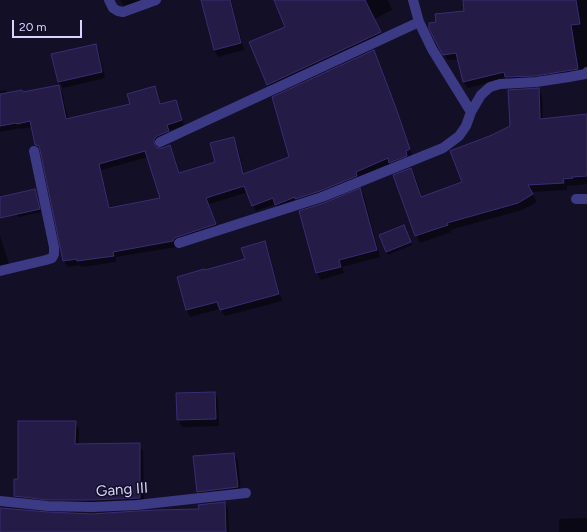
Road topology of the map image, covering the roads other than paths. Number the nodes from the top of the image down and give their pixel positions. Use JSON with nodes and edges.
{"nodes":[{"id":1,"x":109,"y":0,"type":"edge"},
{"id":2,"x":156,"y":0,"type":"edge"},
{"id":3,"x":413,"y":0,"type":"edge"},
{"id":4,"x":419,"y":22,"type":"junction"},
{"id":5,"x":587,"y":72,"type":"edge"},
{"id":6,"x":471,"y":112,"type":"junction"},
{"id":7,"x":160,"y":142,"type":"dead end"},
{"id":8,"x":34,"y":151,"type":"dead end"},
{"id":9,"x":576,"y":199,"type":"dead end"},
{"id":10,"x":587,"y":199,"type":"edge"},
{"id":11,"x":179,"y":243,"type":"dead end"},
{"id":12,"x":0,"y":271,"type":"edge"},
{"id":13,"x":246,"y":493,"type":"dead end"},
{"id":14,"x":0,"y":501,"type":"edge"}],
"edges":[{"from":1,"to":2,"type":"street"},
{"from":3,"to":4,"type":"street"},
{"from":4,"to":6,"type":"street"},
{"from":4,"to":7,"type":"street"},
{"from":5,"to":6,"type":"street"},
{"from":6,"to":11,"type":"street"},
{"from":8,"to":12,"type":"street"},
{"from":9,"to":10,"type":"street"},
{"from":13,"to":14,"type":"street","name":"Gang III"}]}
